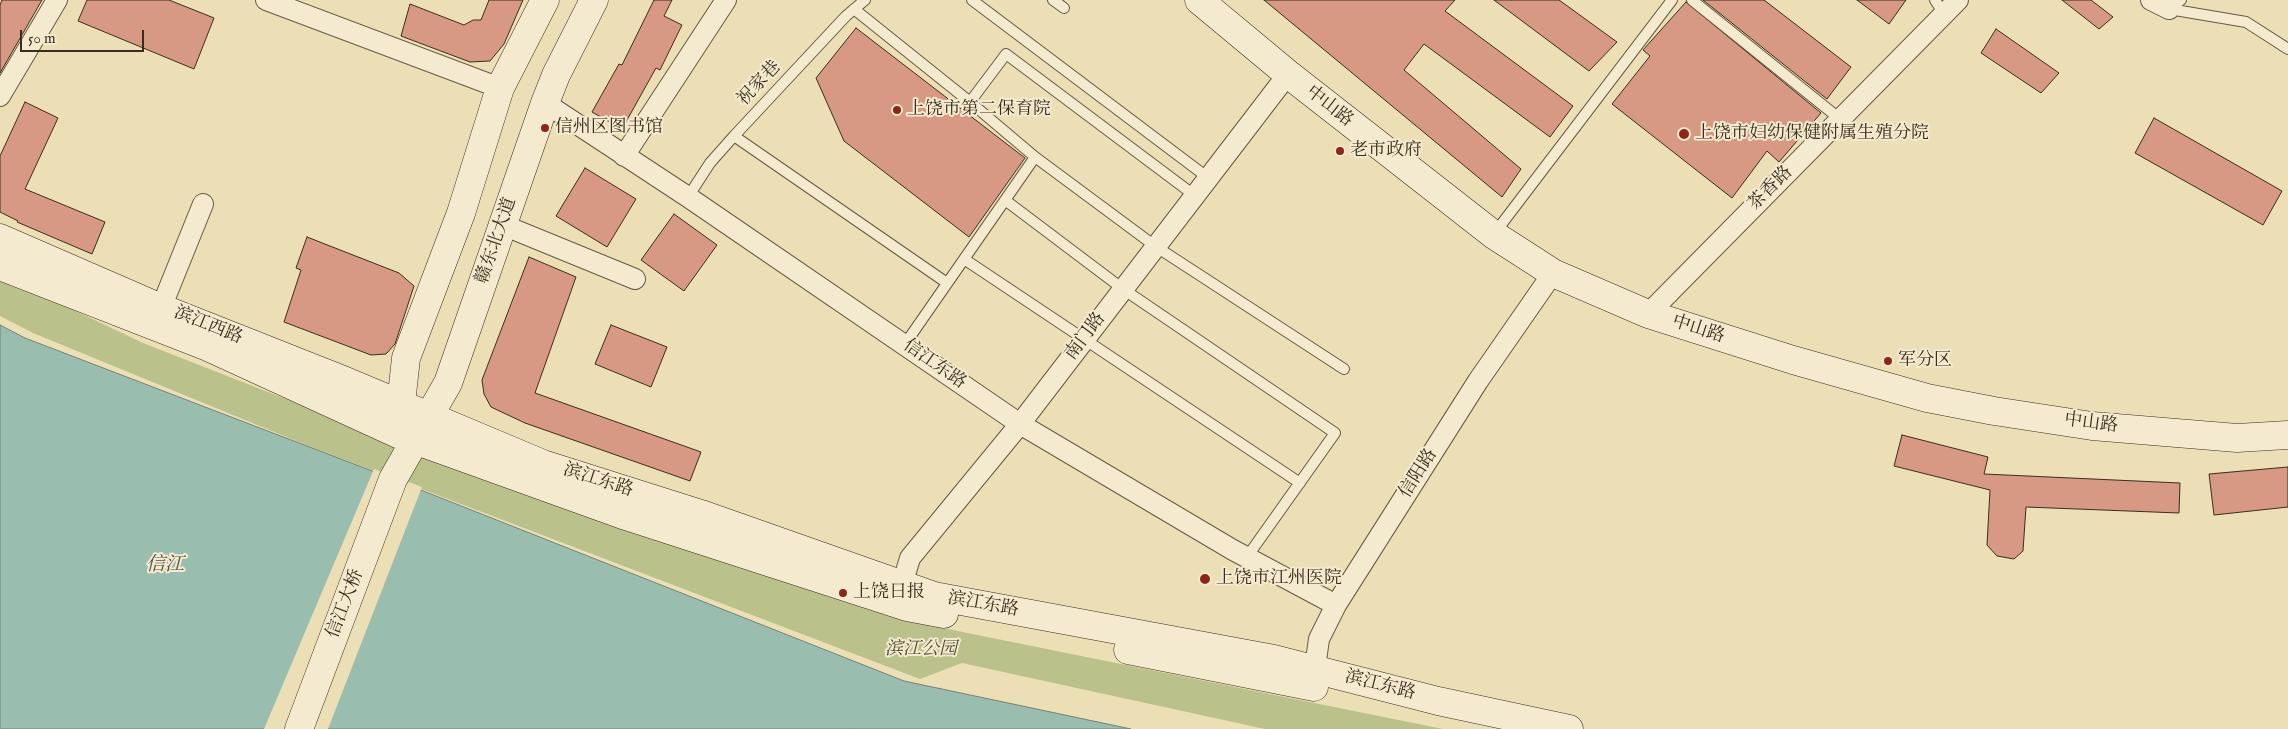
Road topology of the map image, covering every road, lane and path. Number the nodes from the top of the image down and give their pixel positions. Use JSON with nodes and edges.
{"nodes":[{"id":1,"x":57,"y":0,"type":"edge"},
{"id":2,"x":266,"y":0,"type":"edge"},
{"id":3,"x":545,"y":0,"type":"edge"},
{"id":4,"x":594,"y":0,"type":"edge"},
{"id":5,"x":726,"y":0,"type":"edge"},
{"id":6,"x":865,"y":0,"type":"edge"},
{"id":7,"x":972,"y":0,"type":"edge"},
{"id":8,"x":1053,"y":0,"type":"edge"},
{"id":9,"x":1672,"y":0,"type":"edge"},
{"id":10,"x":1692,"y":0,"type":"edge"},
{"id":11,"x":2151,"y":0,"type":"edge"},
{"id":12,"x":1201,"y":1,"type":"edge"},
{"id":13,"x":1946,"y":5,"type":"edge"},
{"id":14,"x":2175,"y":5,"type":"edge"},
{"id":15,"x":1064,"y":8,"type":"dead end"},
{"id":16,"x":854,"y":9,"type":"junction"},
{"id":17,"x":2288,"y":49,"type":"edge"},
{"id":18,"x":1288,"y":74,"type":"junction"},
{"id":19,"x":500,"y":88,"type":"junction"},
{"id":20,"x":0,"y":96,"type":"edge"},
{"id":21,"x":970,"y":102,"type":"junction"},
{"id":22,"x":546,"y":103,"type":"junction"},
{"id":23,"x":1840,"y":119,"type":"junction"},
{"id":24,"x":734,"y":136,"type":"junction"},
{"id":25,"x":624,"y":156,"type":"junction"},
{"id":26,"x":1035,"y":157,"type":"junction"},
{"id":27,"x":1208,"y":177,"type":"junction"},
{"id":28,"x":1194,"y":195,"type":"junction"},
{"id":29,"x":688,"y":196,"type":"junction"},
{"id":30,"x":1005,"y":200,"type":"junction"},
{"id":31,"x":203,"y":204,"type":"dead end"},
{"id":32,"x":503,"y":225,"type":"junction"},
{"id":33,"x":1494,"y":235,"type":"junction"},
{"id":34,"x":0,"y":238,"type":"edge"},
{"id":35,"x":1155,"y":246,"type":"junction"},
{"id":36,"x":964,"y":259,"type":"junction"},
{"id":37,"x":0,"y":266,"type":"edge"},
{"id":38,"x":1553,"y":273,"type":"junction"},
{"id":39,"x":635,"y":279,"type":"dead end"},
{"id":40,"x":947,"y":283,"type":"junction"},
{"id":41,"x":1122,"y":289,"type":"junction"},
{"id":42,"x":161,"y":308,"type":"junction"},
{"id":43,"x":1648,"y":314,"type":"junction"},
{"id":44,"x":1086,"y":338,"type":"junction"},
{"id":45,"x":905,"y":344,"type":"junction"},
{"id":46,"x":1344,"y":369,"type":"dead end"},
{"id":47,"x":416,"y":410,"type":"junction"},
{"id":48,"x":1020,"y":424,"type":"junction"},
{"id":49,"x":2288,"y":435,"type":"edge"},
{"id":50,"x":407,"y":437,"type":"junction"},
{"id":51,"x":393,"y":479,"type":"joint"},
{"id":52,"x":1300,"y":483,"type":"junction"},
{"id":53,"x":1247,"y":557,"type":"junction"},
{"id":54,"x":902,"y":595,"type":"junction"},
{"id":55,"x":1336,"y":605,"type":"junction"},
{"id":56,"x":1314,"y":678,"type":"junction"},
{"id":57,"x":298,"y":729,"type":"edge"},
{"id":58,"x":1506,"y":729,"type":"edge"},
{"id":59,"x":1569,"y":729,"type":"edge"}],
"edges":[{"from":1,"to":20,"type":"street"},
{"from":2,"to":19,"type":"street"},
{"from":3,"to":19,"type":"main road"},
{"from":4,"to":22,"type":"main road","name":"赣东北大道"},
{"from":5,"to":25,"type":"street"},
{"from":6,"to":16,"type":"lane","name":"祝家巷"},
{"from":7,"to":27,"type":"lane"},
{"from":8,"to":15,"type":"lane"},
{"from":9,"to":33,"type":"lane"},
{"from":10,"to":23,"type":"lane"},
{"from":11,"to":14,"type":"street"},
{"from":12,"to":18,"type":"main road","name":"中山路"},
{"from":13,"to":23,"type":"street","name":"茶香路"},
{"from":14,"to":17,"type":"lane"},
{"from":16,"to":21,"type":"lane"},
{"from":16,"to":24,"type":"lane","name":"祝家巷"},
{"from":18,"to":27,"type":"street","name":"南门路"},
{"from":18,"to":33,"type":"main road","name":"中山路"},
{"from":19,"to":47,"type":"main road"},
{"from":21,"to":26,"type":"lane"},
{"from":21,"to":28,"type":"lane"},
{"from":22,"to":25,"type":"street","name":"信江东路"},
{"from":22,"to":32,"type":"main road","name":"赣东北大道"},
{"from":23,"to":43,"type":"street","name":"茶香路"},
{"from":24,"to":29,"type":"lane","name":"祝家巷"},
{"from":24,"to":40,"type":"lane"},
{"from":25,"to":29,"type":"street","name":"信江东路"},
{"from":26,"to":30,"type":"lane"},
{"from":26,"to":35,"type":"lane"},
{"from":27,"to":28,"type":"street","name":"南门路"},
{"from":28,"to":35,"type":"street","name":"南门路"},
{"from":29,"to":45,"type":"street","name":"信江东路"},
{"from":30,"to":36,"type":"lane"},
{"from":30,"to":41,"type":"lane"},
{"from":31,"to":42,"type":"street"},
{"from":32,"to":39,"type":"street"},
{"from":32,"to":47,"type":"main road","name":"赣东北大道"},
{"from":33,"to":38,"type":"main road","name":"中山路"},
{"from":34,"to":42,"type":"main road","name":"滨江西路"},
{"from":35,"to":41,"type":"street","name":"南门路"},
{"from":35,"to":46,"type":"lane"},
{"from":36,"to":40,"type":"lane"},
{"from":36,"to":44,"type":"lane"},
{"from":37,"to":50,"type":"main road","name":"滨江西路"},
{"from":38,"to":43,"type":"main road","name":"中山路"},
{"from":38,"to":55,"type":"street","name":"信阳路"},
{"from":40,"to":45,"type":"lane"},
{"from":41,"to":44,"type":"street","name":"南门路"},
{"from":41,"to":52,"type":"lane"},
{"from":42,"to":47,"type":"main road","name":"滨江西路"},
{"from":43,"to":49,"type":"main road","name":"中山路"},
{"from":44,"to":48,"type":"street","name":"南门路"},
{"from":44,"to":52,"type":"lane"},
{"from":45,"to":48,"type":"street","name":"信江东路"},
{"from":47,"to":50,"type":"main road","name":"赣东北大道"},
{"from":47,"to":54,"type":"main road","name":"滨江东路"},
{"from":48,"to":53,"type":"street","name":"信江东路"},
{"from":48,"to":54,"type":"street","name":"南门路"},
{"from":50,"to":51,"type":"main road","name":"赣东北大道"},
{"from":50,"to":54,"type":"main road","name":"滨江东路"},
{"from":51,"to":57,"type":"main road","name":"信江大桥"},
{"from":52,"to":53,"type":"lane"},
{"from":53,"to":55,"type":"street","name":"信江东路"},
{"from":54,"to":56,"type":"main road","name":"滨江东路"},
{"from":55,"to":56,"type":"street","name":"信阳路"},
{"from":56,"to":58,"type":"main road","name":"滨江东路"},
{"from":56,"to":59,"type":"main road","name":"滨江东路"}]}
